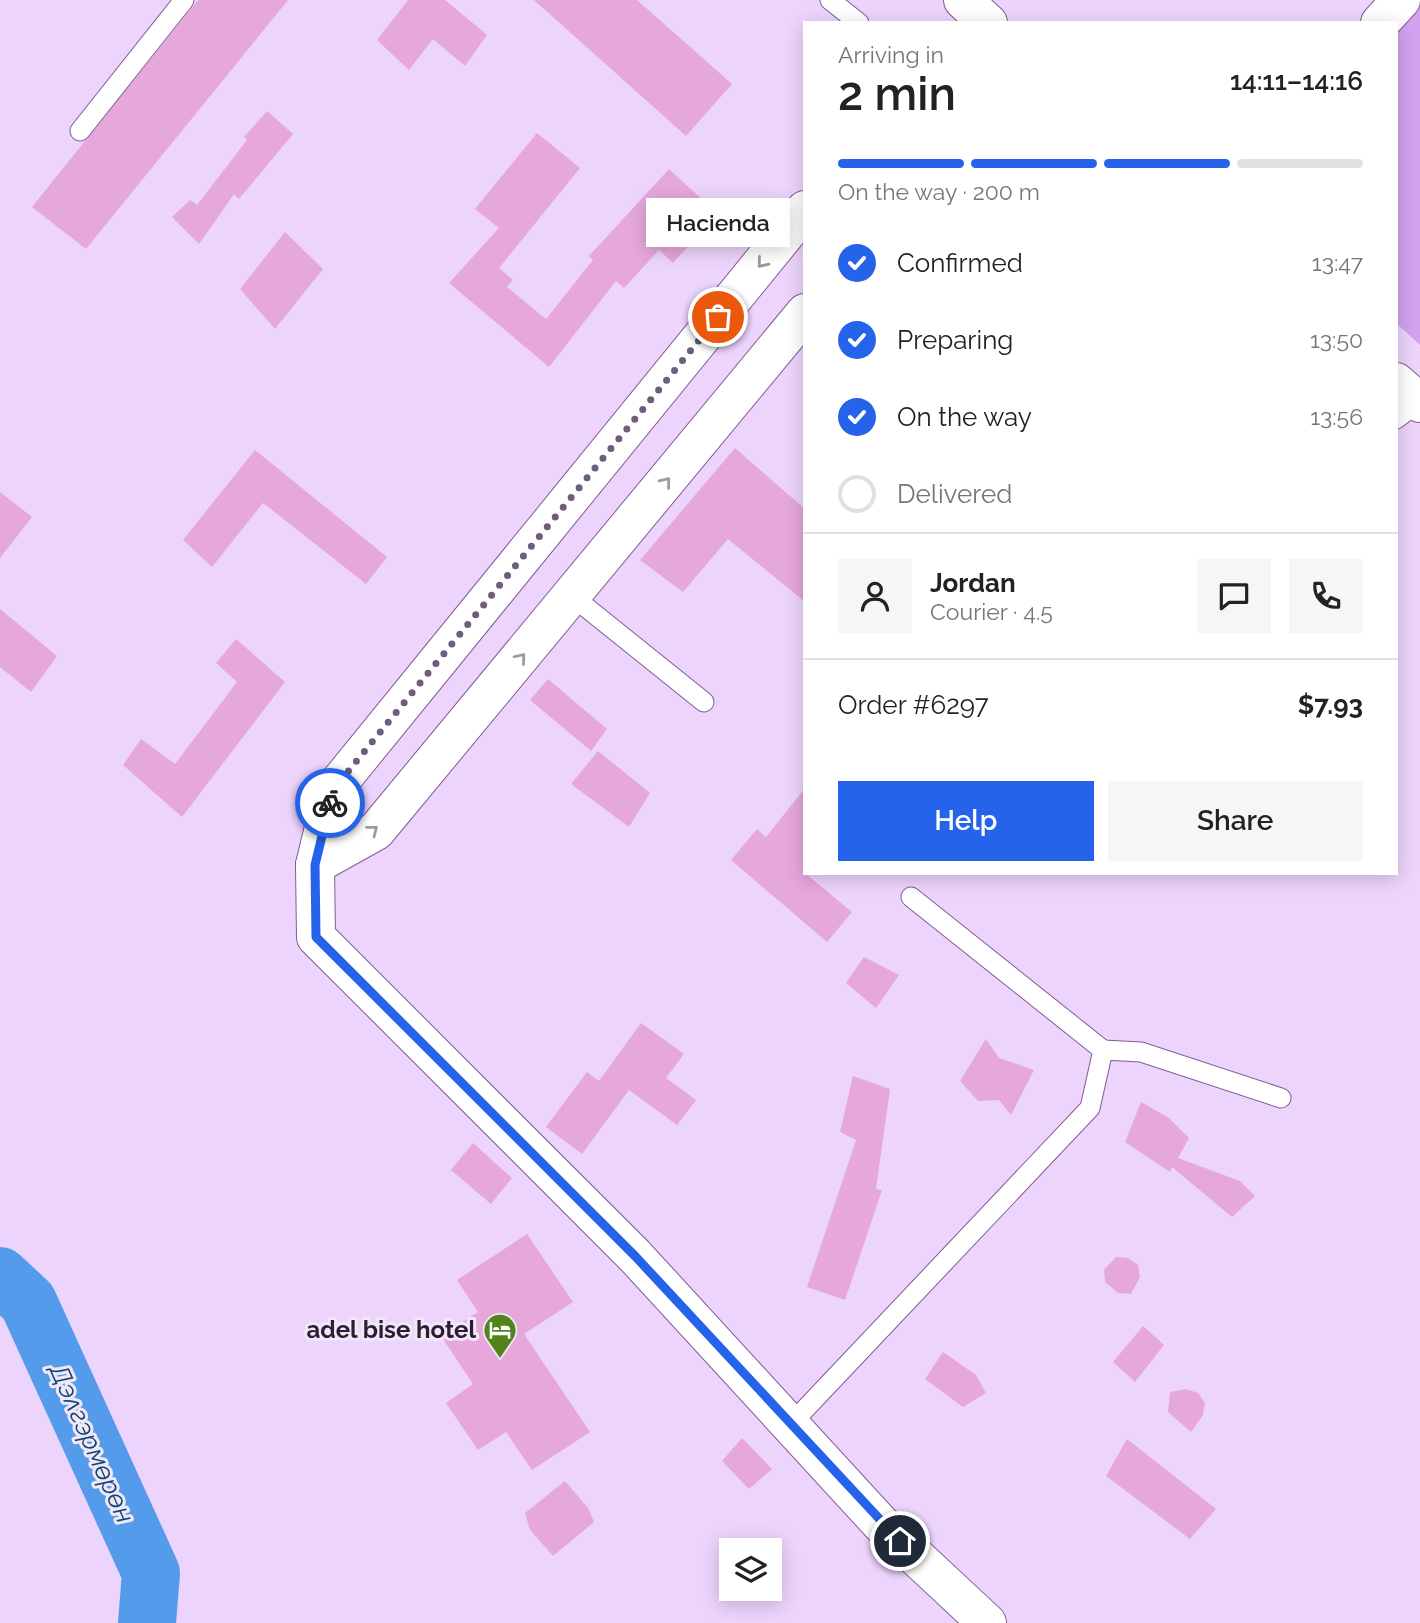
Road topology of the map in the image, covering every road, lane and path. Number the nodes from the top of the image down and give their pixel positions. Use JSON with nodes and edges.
{"nodes":[{"id":1,"x":184,"y":0,"type":"edge"},
{"id":2,"x":830,"y":0,"type":"edge"},
{"id":3,"x":1401,"y":0,"type":"edge"},
{"id":4,"x":856,"y":21,"type":"edge"},
{"id":5,"x":1382,"y":21,"type":"edge"},
{"id":6,"x":79,"y":131,"type":"dead end"},
{"id":7,"x":803,"y":212,"type":"edge"},
{"id":8,"x":803,"y":315,"type":"edge"},
{"id":9,"x":1398,"y":384,"type":"edge"},
{"id":10,"x":1420,"y":403,"type":"edge"},
{"id":11,"x":1398,"y":418,"type":"edge"},
{"id":12,"x":572,"y":596,"type":"junction"},
{"id":13,"x":704,"y":702,"type":"dead end"},
{"id":14,"x":315,"y":865,"type":"junction"},
{"id":15,"x":911,"y":897,"type":"dead end"},
{"id":16,"x":1103,"y":1050,"type":"junction"},
{"id":17,"x":1281,"y":1098,"type":"dead end"},
{"id":18,"x":790,"y":1425,"type":"junction"},
{"id":19,"x":987,"y":1623,"type":"edge"}],
"edges":[{"from":1,"to":6,"type":"lane"},
{"from":2,"to":4,"type":"lane"},
{"from":3,"to":5,"type":"street"},
{"from":7,"to":14,"type":"street","one_way":true},
{"from":12,"to":8,"type":"street","one_way":true},
{"from":9,"to":10,"type":"street"},
{"from":10,"to":11,"type":"lane"},
{"from":12,"to":13,"type":"lane"},
{"from":14,"to":12,"type":"street","one_way":true},
{"from":14,"to":18,"type":"street"},
{"from":15,"to":16,"type":"lane"},
{"from":16,"to":17,"type":"lane"},
{"from":16,"to":18,"type":"lane"},
{"from":18,"to":19,"type":"street"}]}
